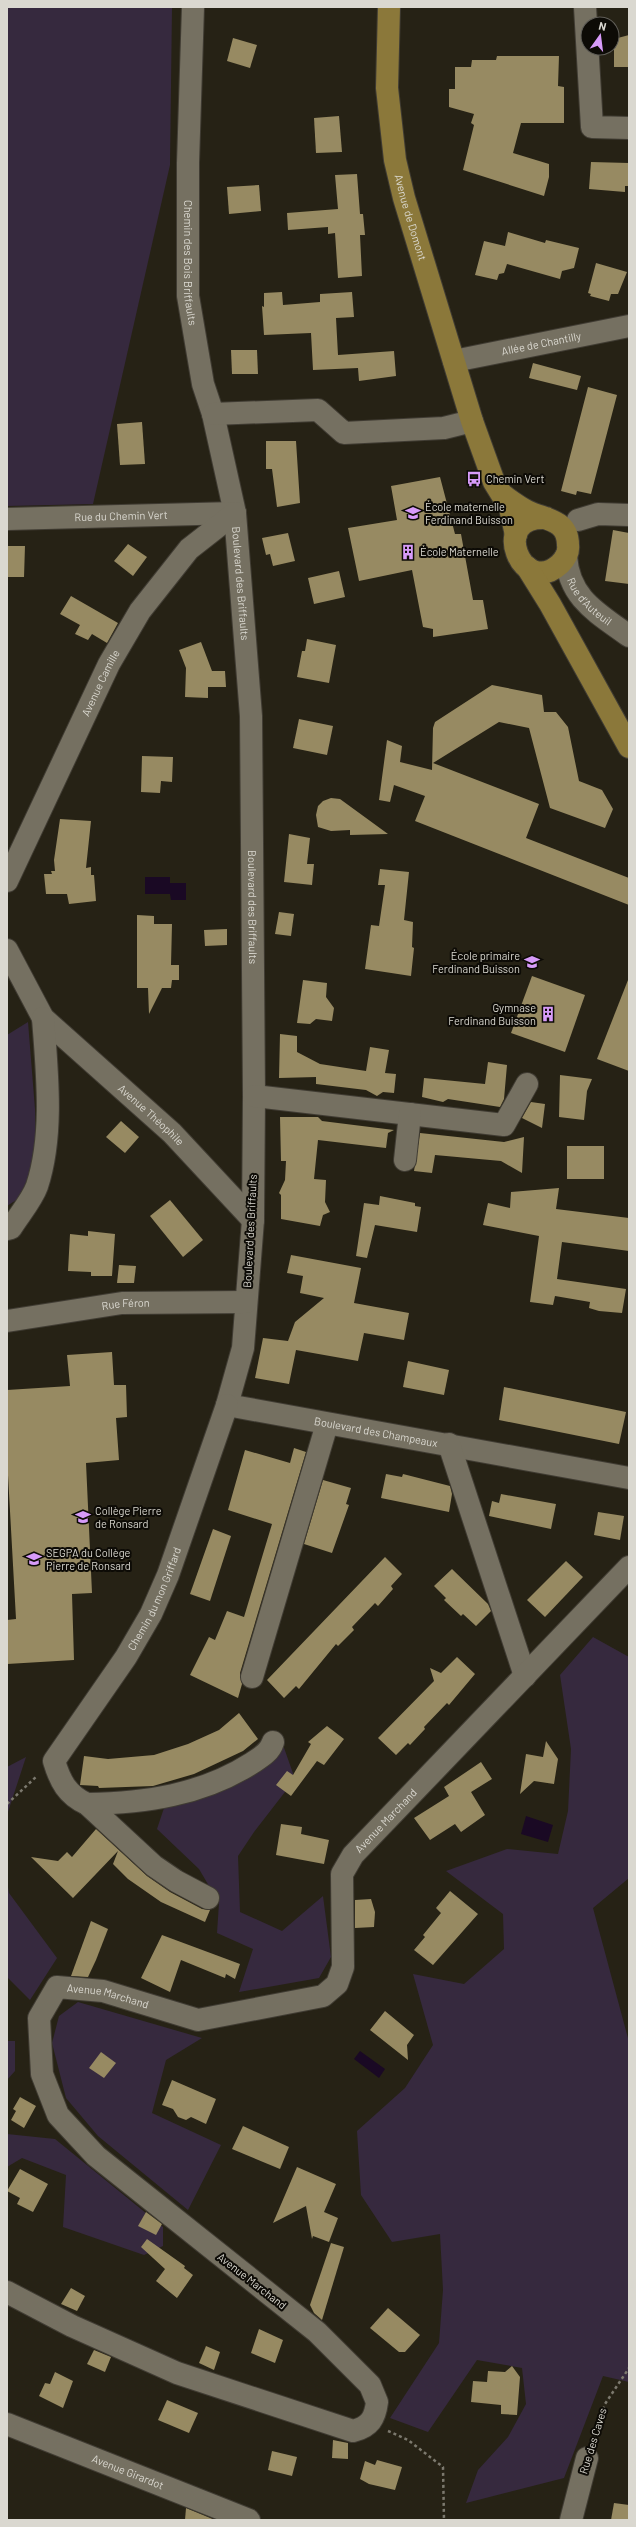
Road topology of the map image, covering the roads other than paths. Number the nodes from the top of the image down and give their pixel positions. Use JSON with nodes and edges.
{"nodes":[{"id":1,"x":193,"y":7,"type":"edge"},
{"id":2,"x":389,"y":7,"type":"edge"},
{"id":3,"x":585,"y":7,"type":"edge"},
{"id":4,"x":629,"y":128,"type":"edge"},
{"id":5,"x":629,"y":326,"type":"edge"},
{"id":6,"x":454,"y":361,"type":"junction"},
{"id":7,"x":212,"y":414,"type":"junction"},
{"id":8,"x":472,"y":421,"type":"junction"},
{"id":9,"x":504,"y":496,"type":"junction"},
{"id":10,"x":235,"y":513,"type":"junction"},
{"id":11,"x":629,"y":515,"type":"edge"},
{"id":12,"x":7,"y":518,"type":"edge"},
{"id":13,"x":516,"y":535,"type":"junction"},
{"id":14,"x":562,"y":537,"type":"junction"},
{"id":15,"x":527,"y":567,"type":"junction"},
{"id":16,"x":550,"y":604,"type":"junction"},
{"id":17,"x":629,"y":636,"type":"edge"},
{"id":18,"x":629,"y":747,"type":"edge"},
{"id":19,"x":7,"y":881,"type":"edge"},
{"id":20,"x":7,"y":950,"type":"edge"},
{"id":21,"x":43,"y":1018,"type":"junction"},
{"id":22,"x":527,"y":1084,"type":"dead end"},
{"id":23,"x":254,"y":1096,"type":"junction"},
{"id":24,"x":410,"y":1114,"type":"junction"},
{"id":25,"x":404,"y":1160,"type":"dead end"},
{"id":26,"x":252,"y":1220,"type":"junction"},
{"id":27,"x":7,"y":1229,"type":"edge"},
{"id":28,"x":246,"y":1302,"type":"junction"},
{"id":29,"x":7,"y":1321,"type":"edge"},
{"id":30,"x":225,"y":1413,"type":"junction"},
{"id":31,"x":327,"y":1424,"type":"junction"},
{"id":32,"x":449,"y":1444,"type":"junction"},
{"id":33,"x":629,"y":1478,"type":"edge"},
{"id":34,"x":629,"y":1567,"type":"edge"},
{"id":35,"x":525,"y":1676,"type":"junction"},
{"id":36,"x":252,"y":1677,"type":"dead end"},
{"id":37,"x":273,"y":1742,"type":"dead end"},
{"id":38,"x":88,"y":1804,"type":"junction"},
{"id":39,"x":208,"y":1898,"type":"dead end"},
{"id":40,"x":7,"y":2292,"type":"edge"},
{"id":41,"x":7,"y":2424,"type":"edge"},
{"id":42,"x":587,"y":2458,"type":"road end"},
{"id":43,"x":249,"y":2520,"type":"edge"},
{"id":44,"x":571,"y":2520,"type":"edge"}],
"edges":[{"from":1,"to":7,"type":"street","name":"Chemin des Bois Briffaults"},
{"from":2,"to":6,"type":"main road","name":"Avenue de Domont"},
{"from":3,"to":4,"type":"street"},
{"from":5,"to":6,"type":"street","name":"Allée de Chantilly"},
{"from":6,"to":8,"type":"main road","name":"Avenue de Domont"},
{"from":7,"to":8,"type":"street"},
{"from":7,"to":10,"type":"street","name":"Chemin des Bois Briffaults"},
{"from":8,"to":9,"type":"main road","name":"Avenue de Domont"},
{"from":9,"to":13,"type":"main road","name":"Avenue de Domont"},
{"from":9,"to":14,"type":"main road"},
{"from":10,"to":12,"type":"street","name":"Rue du Chemin Vert"},
{"from":10,"to":19,"type":"street","name":"Avenue Camille"},
{"from":10,"to":23,"type":"street","name":"Boulevard des Briffaults"},
{"from":11,"to":14,"type":"street"},
{"from":13,"to":14,"type":"main road"},
{"from":13,"to":15,"type":"main road","name":"Avenue de Domont"},
{"from":14,"to":15,"type":"main road"},
{"from":14,"to":16,"type":"main road"},
{"from":14,"to":17,"type":"street","name":"Rue d'Auteuil"},
{"from":15,"to":16,"type":"main road","name":"Avenue de Domont"},
{"from":16,"to":18,"type":"main road","name":"Avenue de Domont"},
{"from":20,"to":21,"type":"street"},
{"from":21,"to":26,"type":"street","name":"Avenue Théophile"},
{"from":21,"to":27,"type":"street"},
{"from":22,"to":24,"type":"street"},
{"from":23,"to":24,"type":"street"},
{"from":23,"to":26,"type":"street","name":"Boulevard des Briffaults"},
{"from":24,"to":25,"type":"street"},
{"from":26,"to":28,"type":"street","name":"Boulevard des Briffaults"},
{"from":28,"to":29,"type":"street","name":"Rue Féron"},
{"from":28,"to":30,"type":"street"},
{"from":30,"to":31,"type":"street","name":"Boulevard des Champeaux"},
{"from":30,"to":38,"type":"street","name":"Chemin du mon Griffard"},
{"from":31,"to":32,"type":"street","name":"Boulevard des Champeaux"},
{"from":31,"to":36,"type":"street"},
{"from":32,"to":33,"type":"street","name":"Boulevard des Champeaux"},
{"from":32,"to":35,"type":"street"},
{"from":34,"to":35,"type":"street","name":"Avenue Marchand"},
{"from":35,"to":40,"type":"street","name":"Avenue Marchand"},
{"from":37,"to":38,"type":"street"},
{"from":38,"to":39,"type":"street"},
{"from":41,"to":43,"type":"street","name":"Avenue Girardot"},
{"from":42,"to":44,"type":"street","name":"Rue des Caves"}]}
